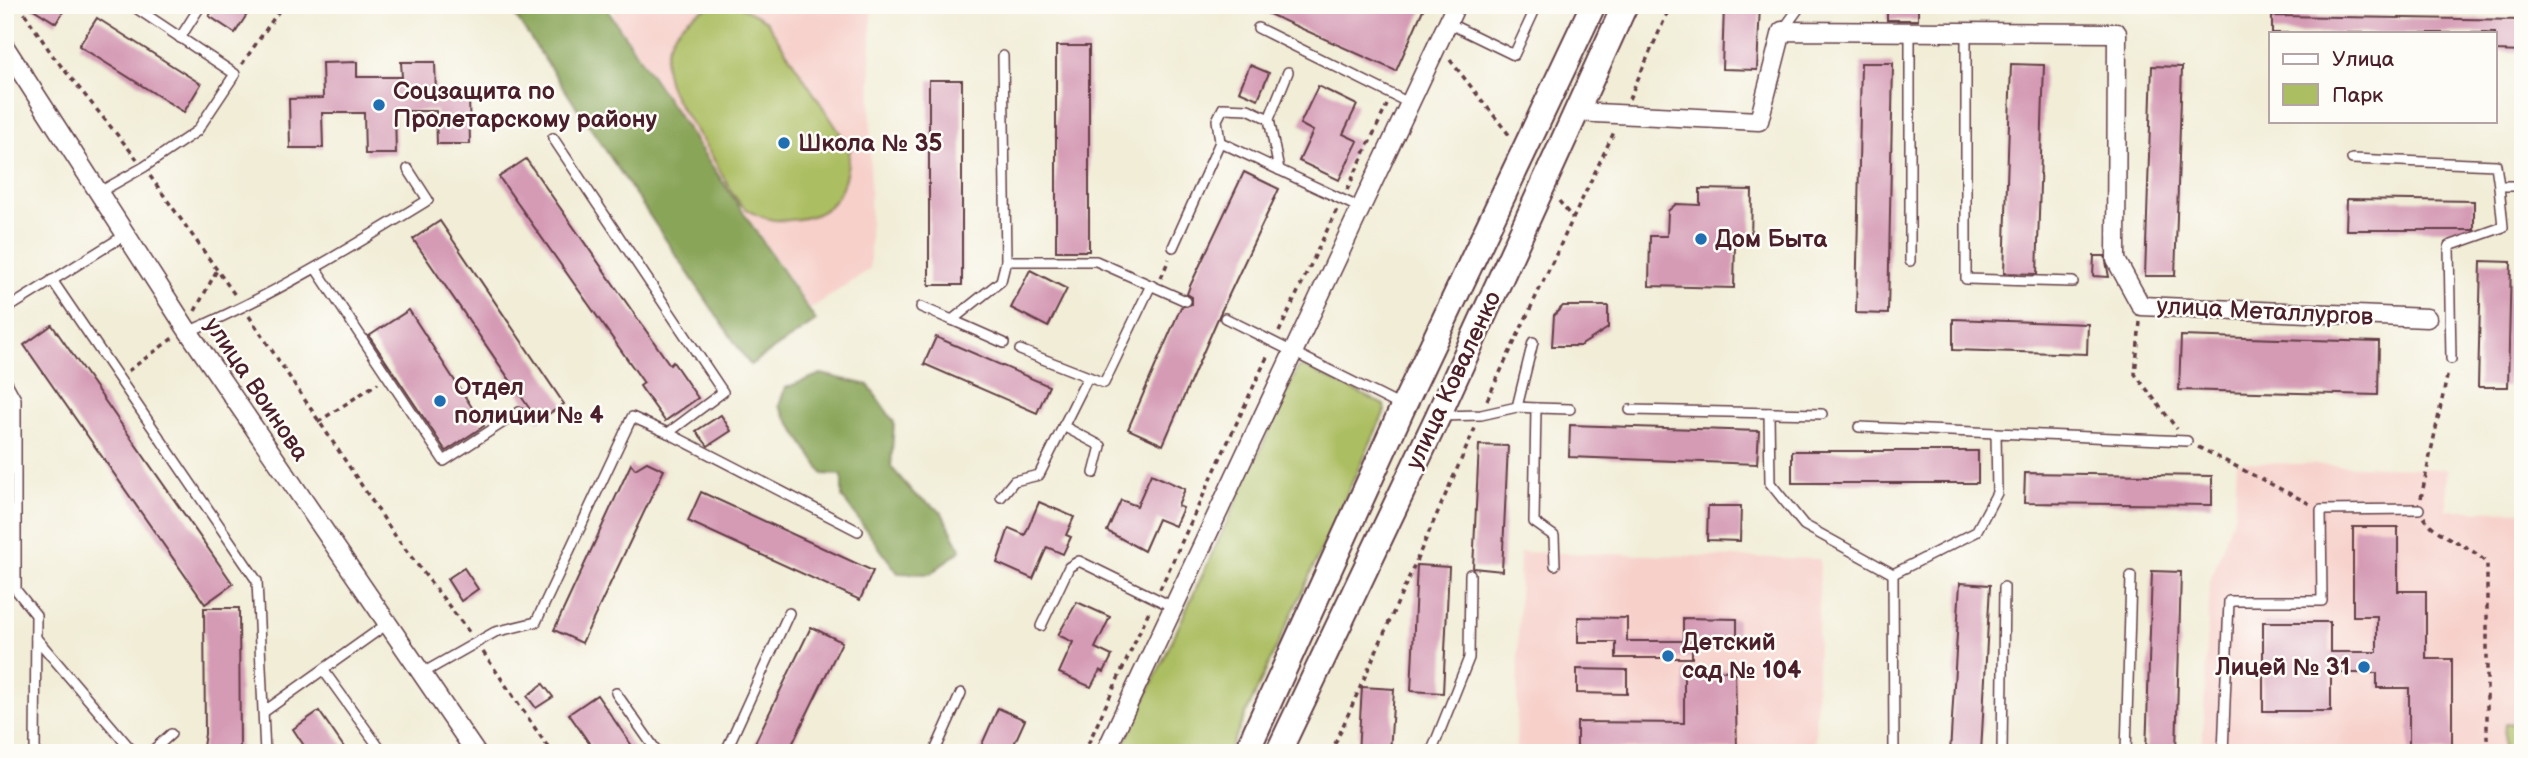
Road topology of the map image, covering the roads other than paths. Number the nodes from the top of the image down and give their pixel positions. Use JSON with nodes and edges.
{"nodes":[{"id":1,"x":201,"y":5,"type":"edge"},
{"id":2,"x":1456,"y":5,"type":"edge"},
{"id":3,"x":1538,"y":5,"type":"edge"},
{"id":4,"x":1593,"y":5,"type":"edge"},
{"id":5,"x":1625,"y":5,"type":"edge"},
{"id":6,"x":1801,"y":5,"type":"edge"},
{"id":7,"x":136,"y":8,"type":"dead end"},
{"id":8,"x":1448,"y":23,"type":"junction"},
{"id":9,"x":1258,"y":28,"type":"dead end"},
{"id":10,"x":1782,"y":31,"type":"junction"},
{"id":11,"x":1910,"y":32,"type":"junction"},
{"id":12,"x":1966,"y":32,"type":"junction"},
{"id":13,"x":180,"y":38,"type":"junction"},
{"id":14,"x":5,"y":47,"type":"edge"},
{"id":15,"x":1003,"y":56,"type":"dead end"},
{"id":16,"x":1288,"y":72,"type":"dead end"},
{"id":17,"x":1549,"y":99,"type":"junction"},
{"id":18,"x":1409,"y":103,"type":"junction"},
{"id":19,"x":1575,"y":112,"type":"junction"},
{"id":20,"x":1269,"y":119,"type":"junction"},
{"id":21,"x":553,"y":138,"type":"dead end"},
{"id":22,"x":1220,"y":142,"type":"junction"},
{"id":23,"x":2351,"y":159,"type":"dead end"},
{"id":24,"x":408,"y":169,"type":"dead end"},
{"id":25,"x":1279,"y":170,"type":"junction"},
{"id":26,"x":2500,"y":186,"type":"junction"},
{"id":27,"x":2523,"y":186,"type":"edge"},
{"id":28,"x":98,"y":193,"type":"junction"},
{"id":29,"x":1360,"y":208,"type":"junction"},
{"id":30,"x":125,"y":235,"type":"junction"},
{"id":31,"x":1173,"y":247,"type":"road end"},
{"id":32,"x":1006,"y":261,"type":"junction"},
{"id":33,"x":1910,"y":261,"type":"dead end"},
{"id":34,"x":316,"y":269,"type":"junction"},
{"id":35,"x":52,"y":280,"type":"junction"},
{"id":36,"x":2073,"y":282,"type":"dead end"},
{"id":37,"x":1154,"y":287,"type":"junction"},
{"id":38,"x":1186,"y":301,"type":"dead end"},
{"id":39,"x":921,"y":307,"type":"dead end"},
{"id":40,"x":5,"y":310,"type":"edge"},
{"id":41,"x":1225,"y":318,"type":"dead end"},
{"id":42,"x":2427,"y":318,"type":"dead end"},
{"id":43,"x":952,"y":320,"type":"junction"},
{"id":44,"x":190,"y":331,"type":"junction"},
{"id":45,"x":1533,"y":342,"type":"dead end"},
{"id":46,"x":1004,"y":343,"type":"dead end"},
{"id":47,"x":1020,"y":350,"type":"dead end"},
{"id":48,"x":1292,"y":353,"type":"junction"},
{"id":49,"x":2451,"y":359,"type":"road end"},
{"id":50,"x":1088,"y":377,"type":"junction"},
{"id":51,"x":5,"y":379,"type":"edge"},
{"id":52,"x":1403,"y":407,"type":"junction"},
{"id":53,"x":1517,"y":407,"type":"junction"},
{"id":54,"x":1536,"y":408,"type":"junction"},
{"id":55,"x":1570,"y":409,"type":"dead end"},
{"id":56,"x":1630,"y":410,"type":"dead end"},
{"id":57,"x":519,"y":412,"type":"dead end"},
{"id":58,"x":1769,"y":413,"type":"junction"},
{"id":59,"x":1822,"y":414,"type":"dead end"},
{"id":60,"x":1438,"y":416,"type":"junction"},
{"id":61,"x":1063,"y":426,"type":"junction"},
{"id":62,"x":1859,"y":427,"type":"dead end"},
{"id":63,"x":668,"y":433,"type":"junction"},
{"id":64,"x":1996,"y":433,"type":"junction"},
{"id":65,"x":2187,"y":441,"type":"road end"},
{"id":66,"x":1094,"y":473,"type":"dead end"},
{"id":67,"x":1001,"y":497,"type":"dead end"},
{"id":68,"x":2419,"y":509,"type":"road end"},
{"id":69,"x":859,"y":531,"type":"dead end"},
{"id":70,"x":1555,"y":565,"type":"dead end"},
{"id":71,"x":1893,"y":573,"type":"junction"},
{"id":72,"x":1470,"y":574,"type":"dead end"},
{"id":73,"x":2131,"y":576,"type":"dead end"},
{"id":74,"x":2004,"y":587,"type":"dead end"},
{"id":75,"x":1173,"y":607,"type":"junction"},
{"id":76,"x":789,"y":613,"type":"dead end"},
{"id":77,"x":387,"y":624,"type":"junction"},
{"id":78,"x":1041,"y":626,"type":"dead end"},
{"id":79,"x":36,"y":638,"type":"junction"},
{"id":80,"x":324,"y":671,"type":"junction"},
{"id":81,"x":421,"y":674,"type":"junction"},
{"id":82,"x":616,"y":694,"type":"dead end"},
{"id":83,"x":961,"y":694,"type":"dead end"},
{"id":84,"x":265,"y":711,"type":"junction"},
{"id":85,"x":171,"y":734,"type":"dead end"},
{"id":86,"x":35,"y":753,"type":"edge"},
{"id":87,"x":134,"y":753,"type":"edge"},
{"id":88,"x":150,"y":753,"type":"edge"},
{"id":89,"x":265,"y":753,"type":"edge"},
{"id":90,"x":383,"y":753,"type":"edge"},
{"id":91,"x":476,"y":753,"type":"edge"},
{"id":92,"x":658,"y":753,"type":"edge"},
{"id":93,"x":725,"y":753,"type":"edge"},
{"id":94,"x":934,"y":753,"type":"edge"},
{"id":95,"x":1105,"y":753,"type":"edge"},
{"id":96,"x":1247,"y":753,"type":"edge"},
{"id":97,"x":1278,"y":753,"type":"edge"},
{"id":98,"x":1431,"y":753,"type":"edge"},
{"id":99,"x":1894,"y":753,"type":"edge"},
{"id":100,"x":2002,"y":753,"type":"edge"},
{"id":101,"x":2126,"y":753,"type":"edge"},
{"id":102,"x":2223,"y":753,"type":"edge"}],
"edges":[{"from":1,"to":13,"type":"lane"},
{"from":2,"to":8,"type":"street"},
{"from":3,"to":8,"type":"lane"},
{"from":4,"to":17,"type":"main road","name":"улица Коваленко"},
{"from":5,"to":19,"type":"main road","name":"улица Коваленко"},
{"from":6,"to":10,"type":"lane"},
{"from":7,"to":13,"type":"lane"},
{"from":8,"to":18,"type":"street"},
{"from":9,"to":18,"type":"lane"},
{"from":10,"to":11,"type":"street","name":"улица Металлургов"},
{"from":10,"to":19,"type":"street"},
{"from":11,"to":12,"type":"street","name":"улица Металлургов"},
{"from":11,"to":33,"type":"lane"},
{"from":12,"to":36,"type":"lane"},
{"from":12,"to":42,"type":"street","name":"улица Металлургов"},
{"from":13,"to":28,"type":"lane"},
{"from":14,"to":28,"type":"street","name":"улица Воинова"},
{"from":15,"to":32,"type":"lane"},
{"from":16,"to":20,"type":"lane"},
{"from":17,"to":19,"type":"main road"},
{"from":17,"to":52,"type":"main road","name":"улица Коваленко"},
{"from":18,"to":29,"type":"street"},
{"from":19,"to":60,"type":"main road","name":"улица Коваленко"},
{"from":20,"to":22,"type":"lane"},
{"from":20,"to":25,"type":"lane"},
{"from":21,"to":63,"type":"lane"},
{"from":22,"to":25,"type":"lane"},
{"from":22,"to":31,"type":"lane"},
{"from":23,"to":26,"type":"lane"},
{"from":24,"to":34,"type":"lane"},
{"from":25,"to":29,"type":"lane"},
{"from":26,"to":27,"type":"lane"},
{"from":26,"to":49,"type":"lane"},
{"from":28,"to":30,"type":"street","name":"улица Воинова"},
{"from":29,"to":48,"type":"street"},
{"from":30,"to":35,"type":"lane"},
{"from":30,"to":44,"type":"street","name":"улица Воинова"},
{"from":32,"to":37,"type":"lane"},
{"from":32,"to":43,"type":"lane"},
{"from":34,"to":44,"type":"lane"},
{"from":34,"to":57,"type":"lane"},
{"from":35,"to":40,"type":"lane"},
{"from":35,"to":84,"type":"lane"},
{"from":37,"to":38,"type":"lane"},
{"from":37,"to":50,"type":"lane"},
{"from":39,"to":43,"type":"lane"},
{"from":41,"to":48,"type":"lane"},
{"from":43,"to":46,"type":"lane"},
{"from":44,"to":77,"type":"street","name":"улица Воинова"},
{"from":45,"to":53,"type":"lane"},
{"from":47,"to":50,"type":"lane"},
{"from":48,"to":52,"type":"lane"},
{"from":48,"to":75,"type":"street"},
{"from":50,"to":61,"type":"lane"},
{"from":51,"to":79,"type":"lane"},
{"from":52,"to":60,"type":"main road"},
{"from":52,"to":96,"type":"main road","name":"улица Коваленко"},
{"from":53,"to":54,"type":"lane"},
{"from":53,"to":60,"type":"lane"},
{"from":54,"to":55,"type":"lane"},
{"from":54,"to":70,"type":"lane"},
{"from":56,"to":58,"type":"lane"},
{"from":58,"to":59,"type":"lane"},
{"from":58,"to":71,"type":"lane"},
{"from":60,"to":97,"type":"main road","name":"улица Коваленко"},
{"from":61,"to":66,"type":"lane"},
{"from":61,"to":67,"type":"lane"},
{"from":62,"to":64,"type":"lane"},
{"from":63,"to":69,"type":"lane"},
{"from":63,"to":81,"type":"lane"},
{"from":64,"to":65,"type":"lane"},
{"from":64,"to":71,"type":"lane"},
{"from":68,"to":102,"type":"lane"},
{"from":71,"to":99,"type":"lane"},
{"from":72,"to":98,"type":"lane"},
{"from":73,"to":101,"type":"lane"},
{"from":74,"to":100,"type":"lane"},
{"from":75,"to":78,"type":"lane"},
{"from":75,"to":95,"type":"street"},
{"from":76,"to":93,"type":"lane"},
{"from":77,"to":80,"type":"lane"},
{"from":77,"to":81,"type":"street","name":"улица Воинова"},
{"from":79,"to":86,"type":"lane"},
{"from":79,"to":87,"type":"lane"},
{"from":80,"to":84,"type":"lane"},
{"from":80,"to":90,"type":"lane"},
{"from":81,"to":91,"type":"street","name":"улица Воинова"},
{"from":82,"to":92,"type":"lane"},
{"from":83,"to":94,"type":"lane"},
{"from":84,"to":89,"type":"lane"},
{"from":85,"to":88,"type":"lane"}]}
